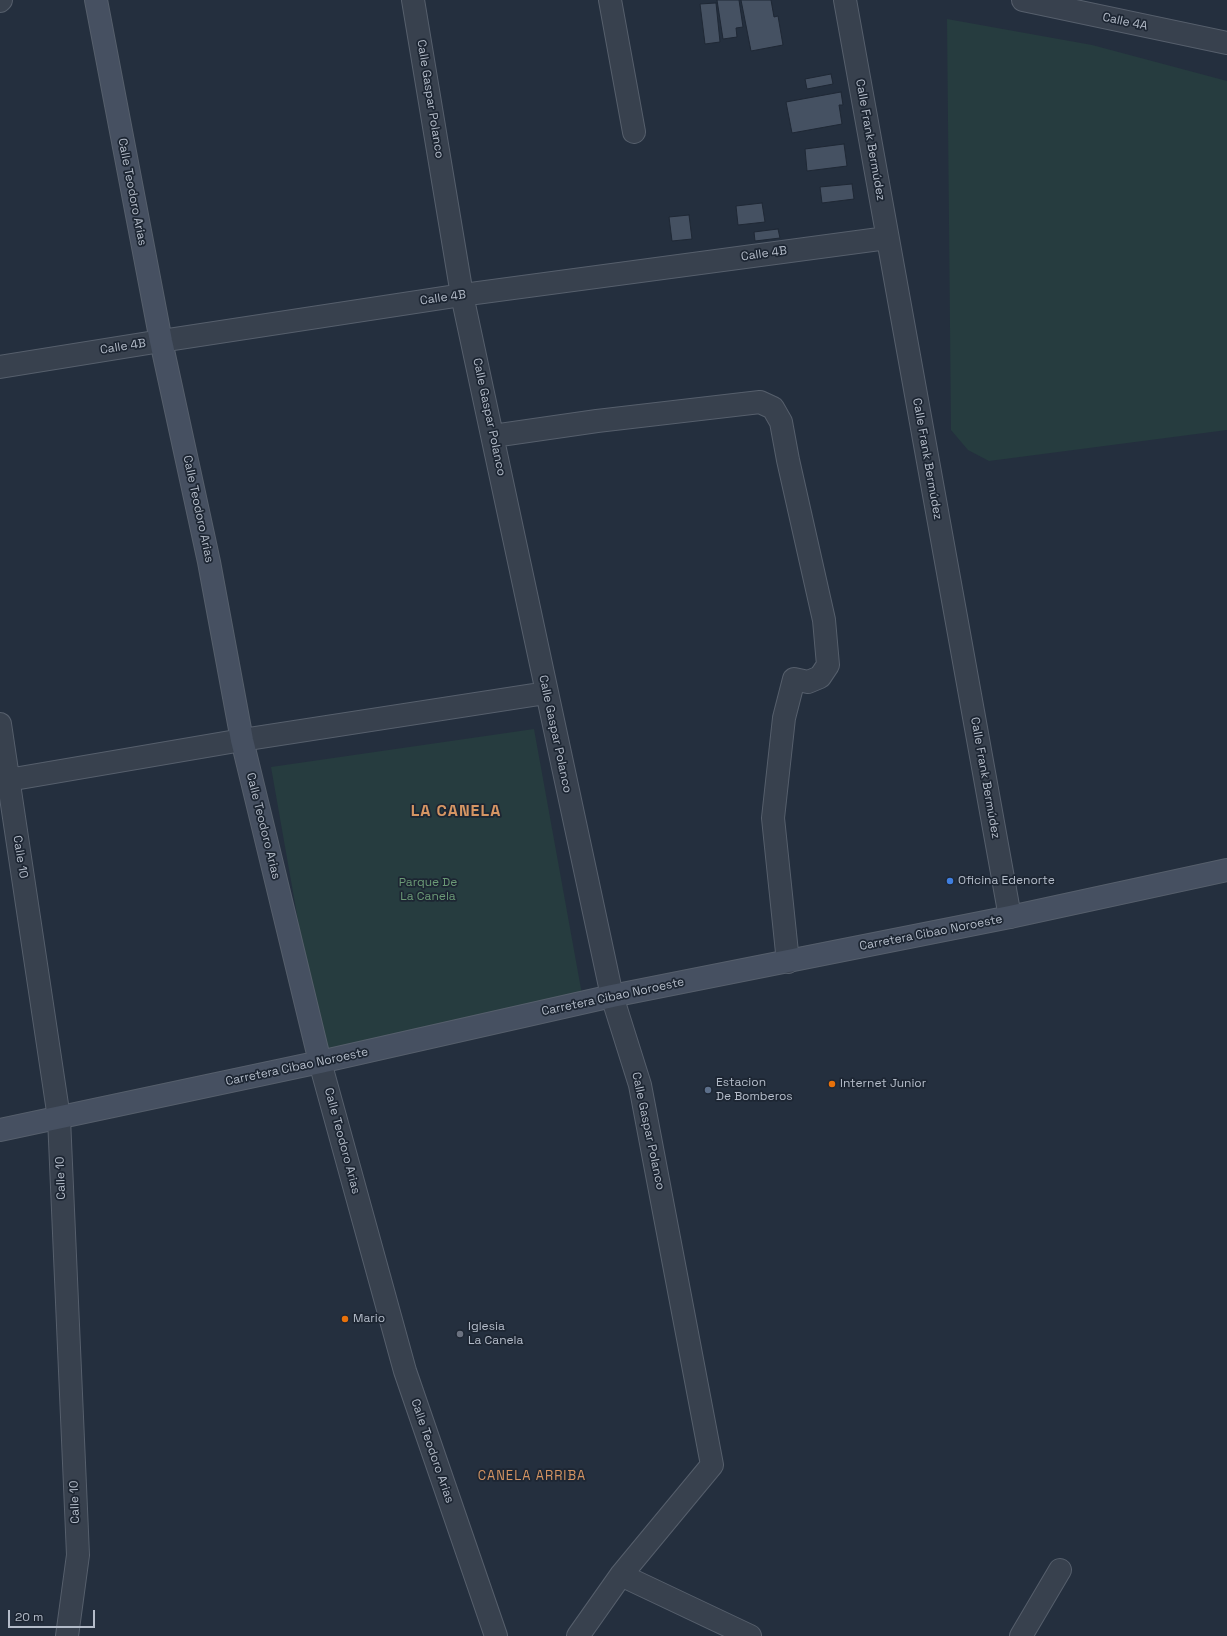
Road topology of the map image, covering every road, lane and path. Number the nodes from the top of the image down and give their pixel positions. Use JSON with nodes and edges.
{"nodes":[{"id":1,"x":96,"y":0,"type":"edge"},
{"id":2,"x":414,"y":0,"type":"edge"},
{"id":3,"x":610,"y":0,"type":"edge"},
{"id":4,"x":844,"y":0,"type":"edge"},
{"id":5,"x":1023,"y":0,"type":"edge"},
{"id":6,"x":1227,"y":43,"type":"edge"},
{"id":7,"x":634,"y":132,"type":"dead end"},
{"id":8,"x":887,"y":238,"type":"junction"},
{"id":9,"x":462,"y":295,"type":"junction"},
{"id":10,"x":161,"y":341,"type":"junction"},
{"id":11,"x":0,"y":367,"type":"edge"},
{"id":12,"x":493,"y":436,"type":"junction"},
{"id":13,"x":546,"y":693,"type":"junction"},
{"id":14,"x":0,"y":724,"type":"edge"},
{"id":15,"x":242,"y":740,"type":"junction"},
{"id":16,"x":4,"y":780,"type":"edge"},
{"id":17,"x":1227,"y":870,"type":"edge"},
{"id":18,"x":1010,"y":918,"type":"junction"},
{"id":19,"x":788,"y":962,"type":"junction"},
{"id":20,"x":612,"y":996,"type":"junction"},
{"id":21,"x":320,"y":1062,"type":"junction"},
{"id":22,"x":59,"y":1118,"type":"junction"},
{"id":23,"x":0,"y":1130,"type":"edge"},
{"id":24,"x":1060,"y":1570,"type":"dead end"},
{"id":25,"x":621,"y":1575,"type":"junction"},
{"id":26,"x":67,"y":1636,"type":"edge"},
{"id":27,"x":496,"y":1636,"type":"edge"},
{"id":28,"x":578,"y":1636,"type":"edge"},
{"id":29,"x":750,"y":1636,"type":"edge"},
{"id":30,"x":1021,"y":1636,"type":"edge"}],
"edges":[{"from":1,"to":10,"type":"main road","name":"Calle Teodoro Arias"},
{"from":2,"to":9,"type":"street","name":"Calle Gaspar Polanco"},
{"from":3,"to":7,"type":"street"},
{"from":4,"to":8,"type":"street","name":"Calle Frank Bermúdez"},
{"from":5,"to":6,"type":"street","name":"Calle 4A"},
{"from":8,"to":9,"type":"street","name":"Calle 4B"},
{"from":8,"to":18,"type":"street","name":"Calle Frank Bermúdez"},
{"from":9,"to":10,"type":"street","name":"Calle 4B"},
{"from":9,"to":12,"type":"street","name":"Calle Gaspar Polanco"},
{"from":10,"to":11,"type":"street","name":"Calle 4B"},
{"from":10,"to":15,"type":"main road","name":"Calle Teodoro Arias"},
{"from":12,"to":13,"type":"street","name":"Calle Gaspar Polanco"},
{"from":12,"to":19,"type":"street"},
{"from":13,"to":15,"type":"street"},
{"from":13,"to":20,"type":"street","name":"Calle Gaspar Polanco"},
{"from":14,"to":16,"type":"street","name":"Calle 10"},
{"from":15,"to":16,"type":"street"},
{"from":15,"to":21,"type":"main road","name":"Calle Teodoro Arias"},
{"from":16,"to":22,"type":"street","name":"Calle 10"},
{"from":17,"to":18,"type":"main road","name":"Carretera Cibao Noroeste"},
{"from":18,"to":19,"type":"main road","name":"Carretera Cibao Noroeste"},
{"from":19,"to":20,"type":"main road","name":"Carretera Cibao Noroeste"},
{"from":20,"to":21,"type":"main road","name":"Carretera Cibao Noroeste"},
{"from":20,"to":25,"type":"street","name":"Calle Gaspar Polanco"},
{"from":21,"to":22,"type":"main road","name":"Carretera Cibao Noroeste"},
{"from":21,"to":27,"type":"street","name":"Calle Teodoro Arias"},
{"from":22,"to":23,"type":"main road","name":"Carretera Cibao Noroeste"},
{"from":22,"to":26,"type":"street","name":"Calle 10"},
{"from":24,"to":30,"type":"street"},
{"from":25,"to":28,"type":"street"},
{"from":25,"to":29,"type":"street"}]}
